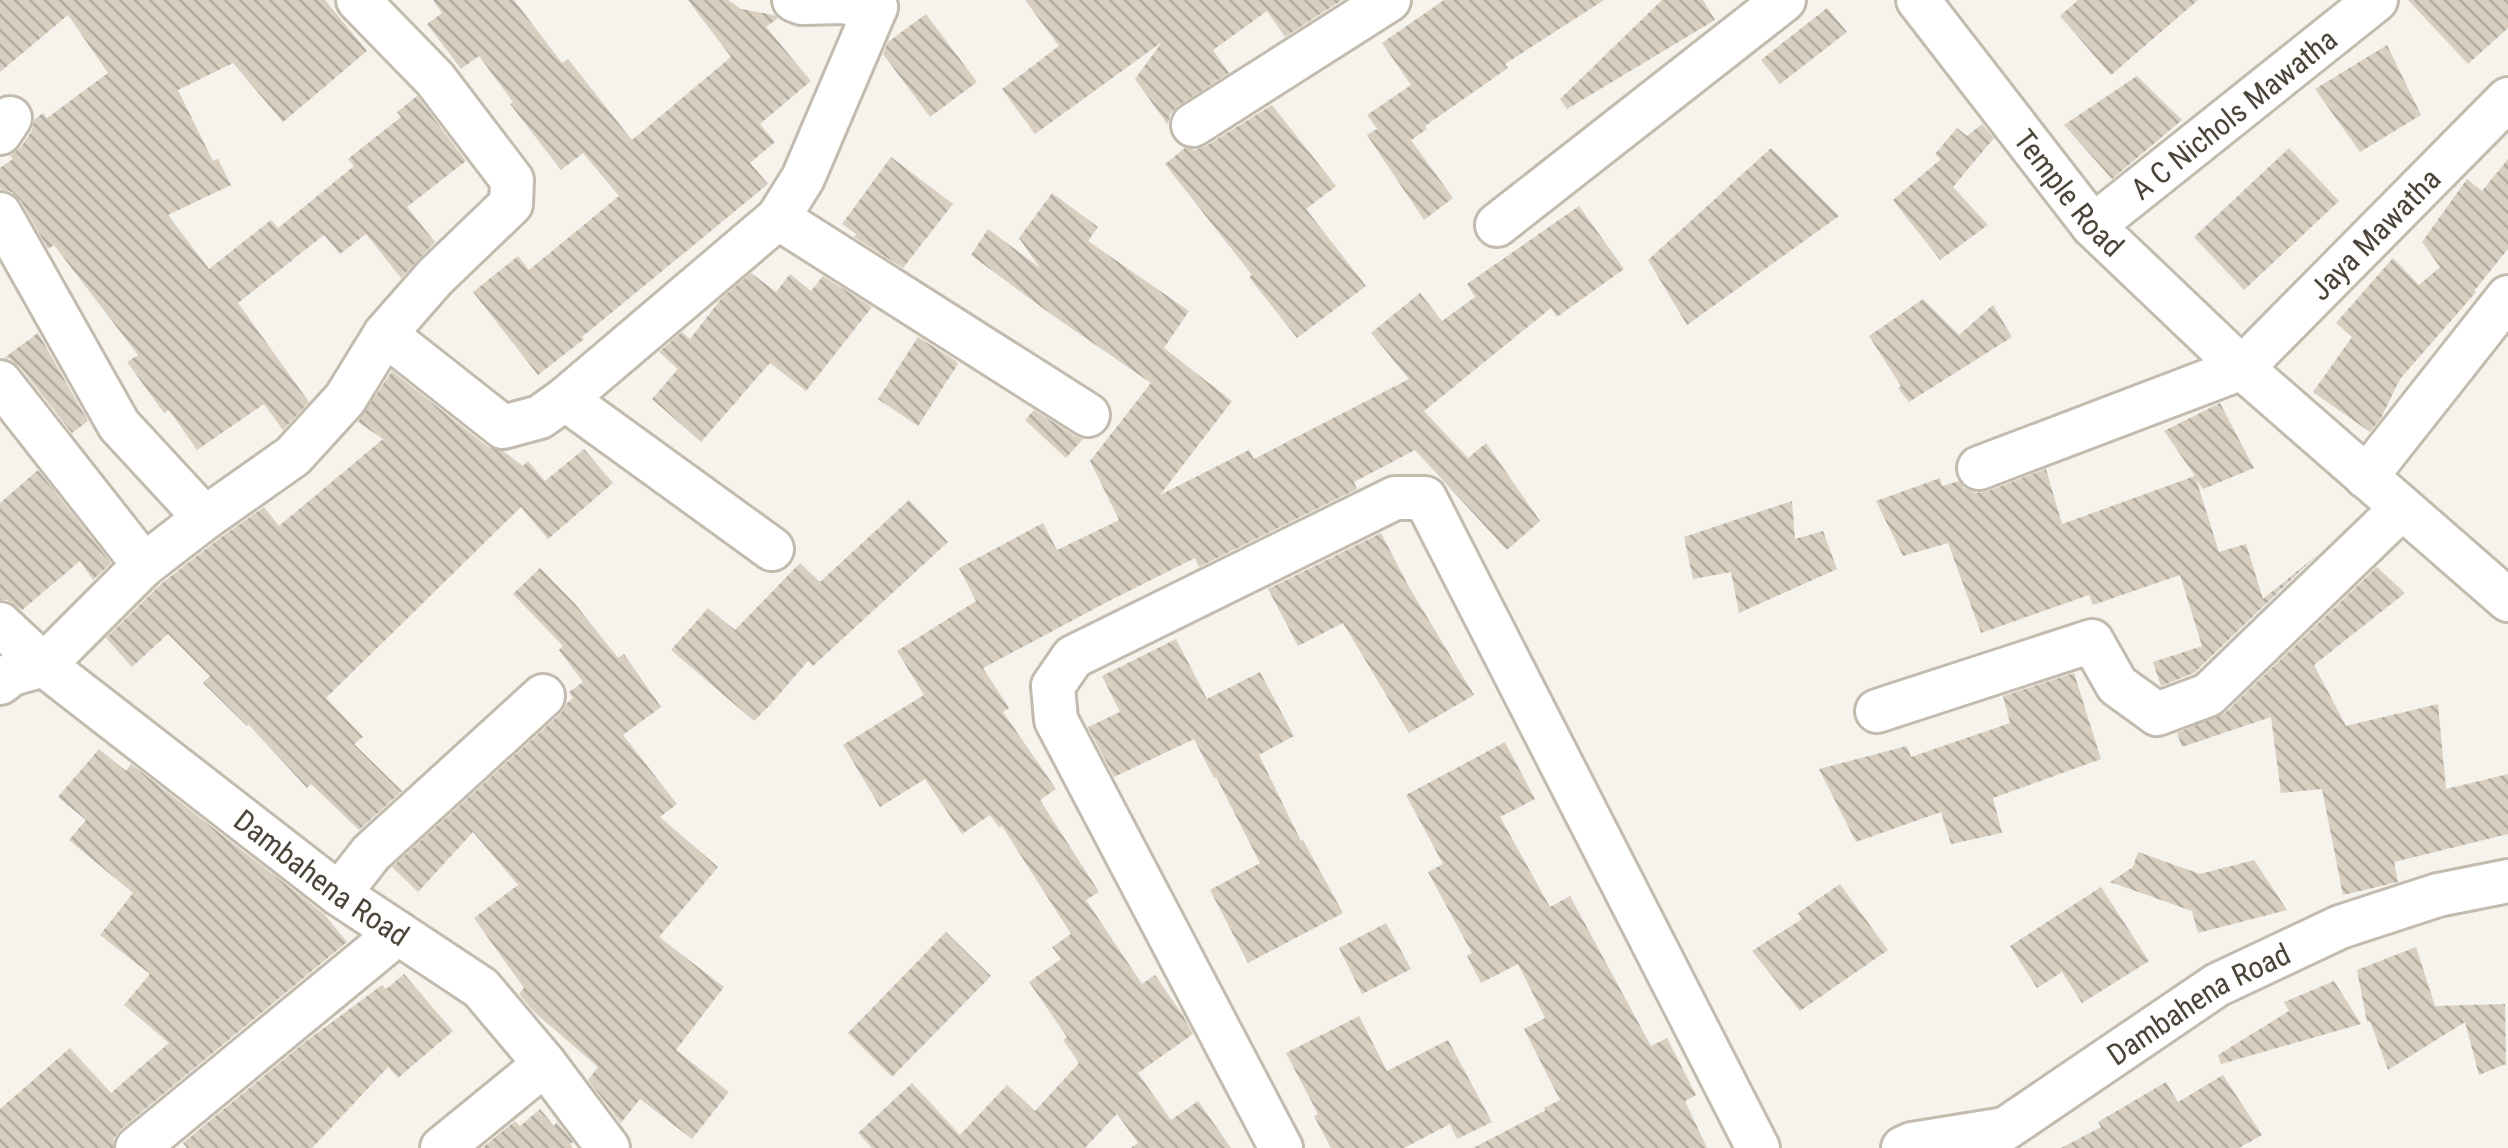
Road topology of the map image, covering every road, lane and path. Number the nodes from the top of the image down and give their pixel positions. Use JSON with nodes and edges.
{"nodes":[{"id":1,"x":358,"y":0,"type":"edge"},
{"id":2,"x":794,"y":0,"type":"edge"},
{"id":3,"x":1389,"y":0,"type":"edge"},
{"id":4,"x":1784,"y":0,"type":"edge"},
{"id":5,"x":2376,"y":0,"type":"edge"},
{"id":6,"x":881,"y":4,"type":"edge"},
{"id":7,"x":1930,"y":4,"type":"edge"},
{"id":8,"x":2508,"y":99,"type":"edge"},
{"id":9,"x":1193,"y":125,"type":"dead end"},
{"id":10,"x":0,"y":214,"type":"edge"},
{"id":11,"x":778,"y":218,"type":"junction"},
{"id":12,"x":1497,"y":225,"type":"dead end"},
{"id":13,"x":2093,"y":226,"type":"junction"},
{"id":14,"x":2508,"y":297,"type":"edge"},
{"id":15,"x":384,"y":334,"type":"junction"},
{"id":16,"x":2242,"y":368,"type":"junction"},
{"id":17,"x":0,"y":382,"type":"edge"},
{"id":18,"x":565,"y":399,"type":"junction"},
{"id":19,"x":1088,"y":415,"type":"dead end"},
{"id":20,"x":1979,"y":468,"type":"dead end"},
{"id":21,"x":2366,"y":477,"type":"junction"},
{"id":22,"x":2402,"y":508,"type":"junction"},
{"id":23,"x":205,"y":518,"type":"junction"},
{"id":24,"x":772,"y":549,"type":"dead end"},
{"id":25,"x":144,"y":565,"type":"junction"},
{"id":26,"x":2508,"y":600,"type":"edge"},
{"id":27,"x":0,"y":624,"type":"edge"},
{"id":28,"x":44,"y":665,"type":"junction"},
{"id":29,"x":0,"y":683,"type":"edge"},
{"id":30,"x":543,"y":696,"type":"dead end"},
{"id":31,"x":1878,"y":710,"type":"dead end"},
{"id":32,"x":2508,"y":881,"type":"edge"},
{"id":33,"x":339,"y":894,"type":"junction"},
{"id":34,"x":398,"y":933,"type":"junction"},
{"id":35,"x":545,"y":1064,"type":"junction"},
{"id":36,"x":2017,"y":1138,"type":"edge"},
{"id":37,"x":136,"y":1148,"type":"edge"},
{"id":38,"x":442,"y":1148,"type":"edge"},
{"id":39,"x":608,"y":1148,"type":"edge"},
{"id":40,"x":1281,"y":1148,"type":"edge"},
{"id":41,"x":1758,"y":1148,"type":"edge"},
{"id":42,"x":1904,"y":1148,"type":"edge"}],
"edges":[{"from":1,"to":15,"type":"street"},
{"from":2,"to":6,"type":"street"},
{"from":3,"to":9,"type":"street"},
{"from":4,"to":12,"type":"street"},
{"from":5,"to":13,"type":"street","name":"A C Nichols Mawatha"},
{"from":6,"to":11,"type":"street"},
{"from":7,"to":13,"type":"street","name":"Temple Road"},
{"from":8,"to":16,"type":"street","name":"Jaya Mawatha"},
{"from":10,"to":23,"type":"street"},
{"from":11,"to":18,"type":"street"},
{"from":11,"to":19,"type":"street"},
{"from":13,"to":16,"type":"street","name":"Temple Road"},
{"from":14,"to":21,"type":"street"},
{"from":15,"to":18,"type":"street"},
{"from":15,"to":23,"type":"street"},
{"from":16,"to":20,"type":"street"},
{"from":16,"to":21,"type":"street","name":"Temple Road"},
{"from":17,"to":25,"type":"street"},
{"from":18,"to":24,"type":"street"},
{"from":21,"to":22,"type":"street","name":"Temple Road"},
{"from":22,"to":26,"type":"street","name":"Temple Road"},
{"from":22,"to":31,"type":"street"},
{"from":23,"to":25,"type":"street"},
{"from":25,"to":28,"type":"street"},
{"from":27,"to":28,"type":"street","name":"Dambahena Road"},
{"from":28,"to":29,"type":"street"},
{"from":28,"to":33,"type":"street","name":"Dambahena Road"},
{"from":30,"to":33,"type":"street"},
{"from":32,"to":36,"type":"street","name":"Dambahena Road"},
{"from":33,"to":34,"type":"street","name":"Dambahena Road"},
{"from":34,"to":35,"type":"street","name":"Dambahena Road"},
{"from":34,"to":37,"type":"street"},
{"from":35,"to":38,"type":"street"},
{"from":35,"to":39,"type":"street","name":"Dambahena Road"},
{"from":36,"to":42,"type":"street","name":"Dambahena Road"},
{"from":40,"to":41,"type":"street"}]}
